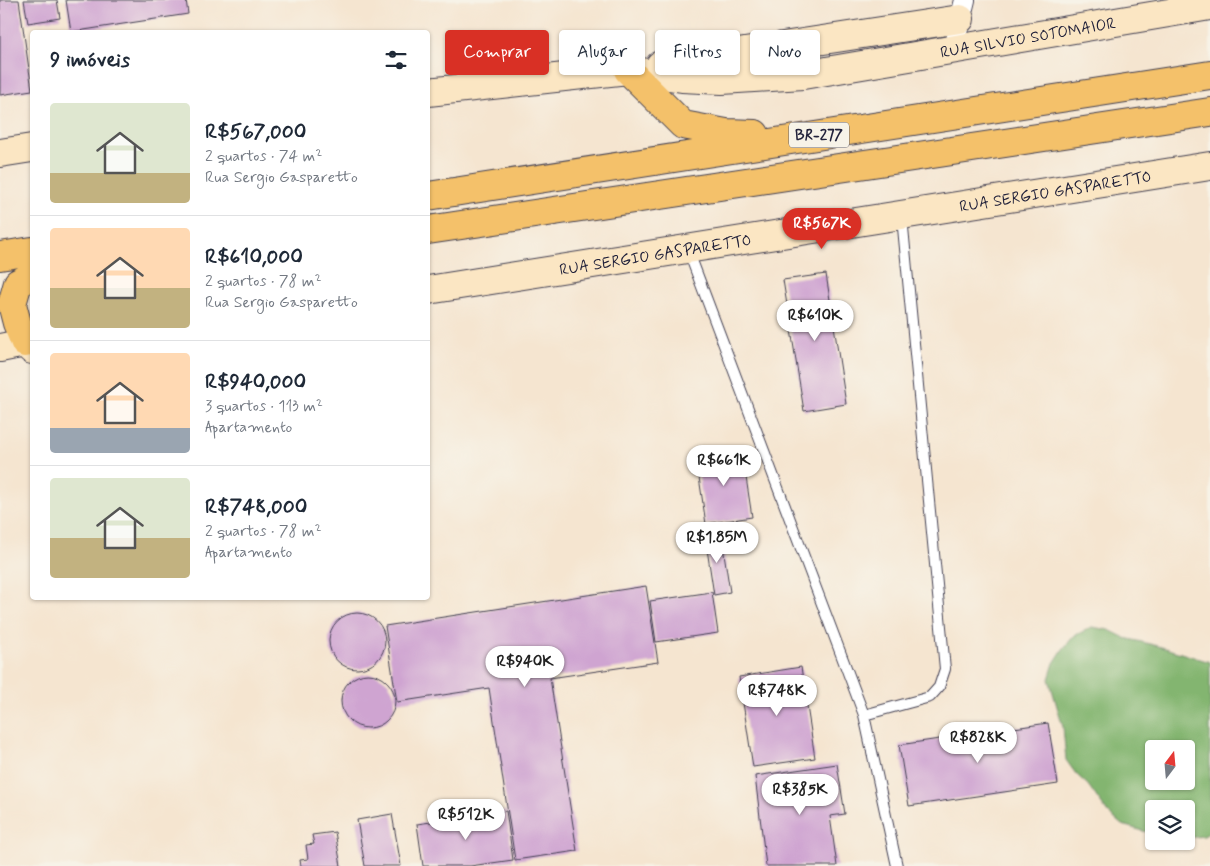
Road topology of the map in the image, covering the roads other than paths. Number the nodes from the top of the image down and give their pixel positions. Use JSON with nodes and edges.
{"nodes":[{"id":1,"x":1210,"y":6,"type":"edge"},
{"id":2,"x":963,"y":10,"type":"edge"},
{"id":3,"x":953,"y":49,"type":"junction"},
{"id":4,"x":645,"y":67,"type":"edge"},
{"id":5,"x":645,"y":73,"type":"edge"},
{"id":6,"x":583,"y":75,"type":"edge"},
{"id":7,"x":633,"y":75,"type":"edge"},
{"id":8,"x":1210,"y":75,"type":"edge"},
{"id":9,"x":430,"y":92,"type":"edge"},
{"id":10,"x":1210,"y":112,"type":"edge"},
{"id":11,"x":816,"y":135,"type":"junction"},
{"id":12,"x":30,"y":148,"type":"edge"},
{"id":13,"x":0,"y":152,"type":"edge"},
{"id":14,"x":1210,"y":166,"type":"edge"},
{"id":15,"x":430,"y":196,"type":"edge"},
{"id":16,"x":902,"y":216,"type":"junction"},
{"id":17,"x":430,"y":230,"type":"edge"},
{"id":18,"x":688,"y":249,"type":"junction"},
{"id":19,"x":30,"y":251,"type":"edge"},
{"id":20,"x":0,"y":256,"type":"edge"},
{"id":21,"x":30,"y":277,"type":"edge"},
{"id":22,"x":430,"y":290,"type":"edge"},
{"id":23,"x":15,"y":303,"type":"edge"},
{"id":24,"x":19,"y":347,"type":"edge"},
{"id":25,"x":864,"y":715,"type":"junction"},
{"id":26,"x":897,"y":866,"type":"edge"}],
"edges":[{"from":1,"to":3,"type":"street","name":"RUA SILVIO SOTOMAIOR"},
{"from":2,"to":3,"type":"street"},
{"from":2,"to":4,"type":"street"},
{"from":3,"to":5,"type":"street","name":"RUA SILVIO SOTOMAIOR"},
{"from":6,"to":9,"type":"street","name":"RUA SILVIO SOTOMAIOR"},
{"from":7,"to":11,"type":"highway"},
{"from":8,"to":11,"type":"highway","number":"BR-277"},
{"from":10,"to":17,"type":"highway","number":"BR-277"},
{"from":11,"to":15,"type":"highway","number":"BR-277"},
{"from":12,"to":13,"type":"street"},
{"from":14,"to":16,"type":"street","name":"RUA SERGIO GASPARETTO"},
{"from":16,"to":18,"type":"street","name":"RUA SERGIO GASPARETTO"},
{"from":16,"to":25,"type":"lane"},
{"from":18,"to":22,"type":"street","name":"RUA SERGIO GASPARETTO"},
{"from":18,"to":25,"type":"lane"},
{"from":19,"to":20,"type":"highway"},
{"from":21,"to":23,"type":"highway"},
{"from":23,"to":24,"type":"highway"},
{"from":25,"to":26,"type":"lane"}]}
